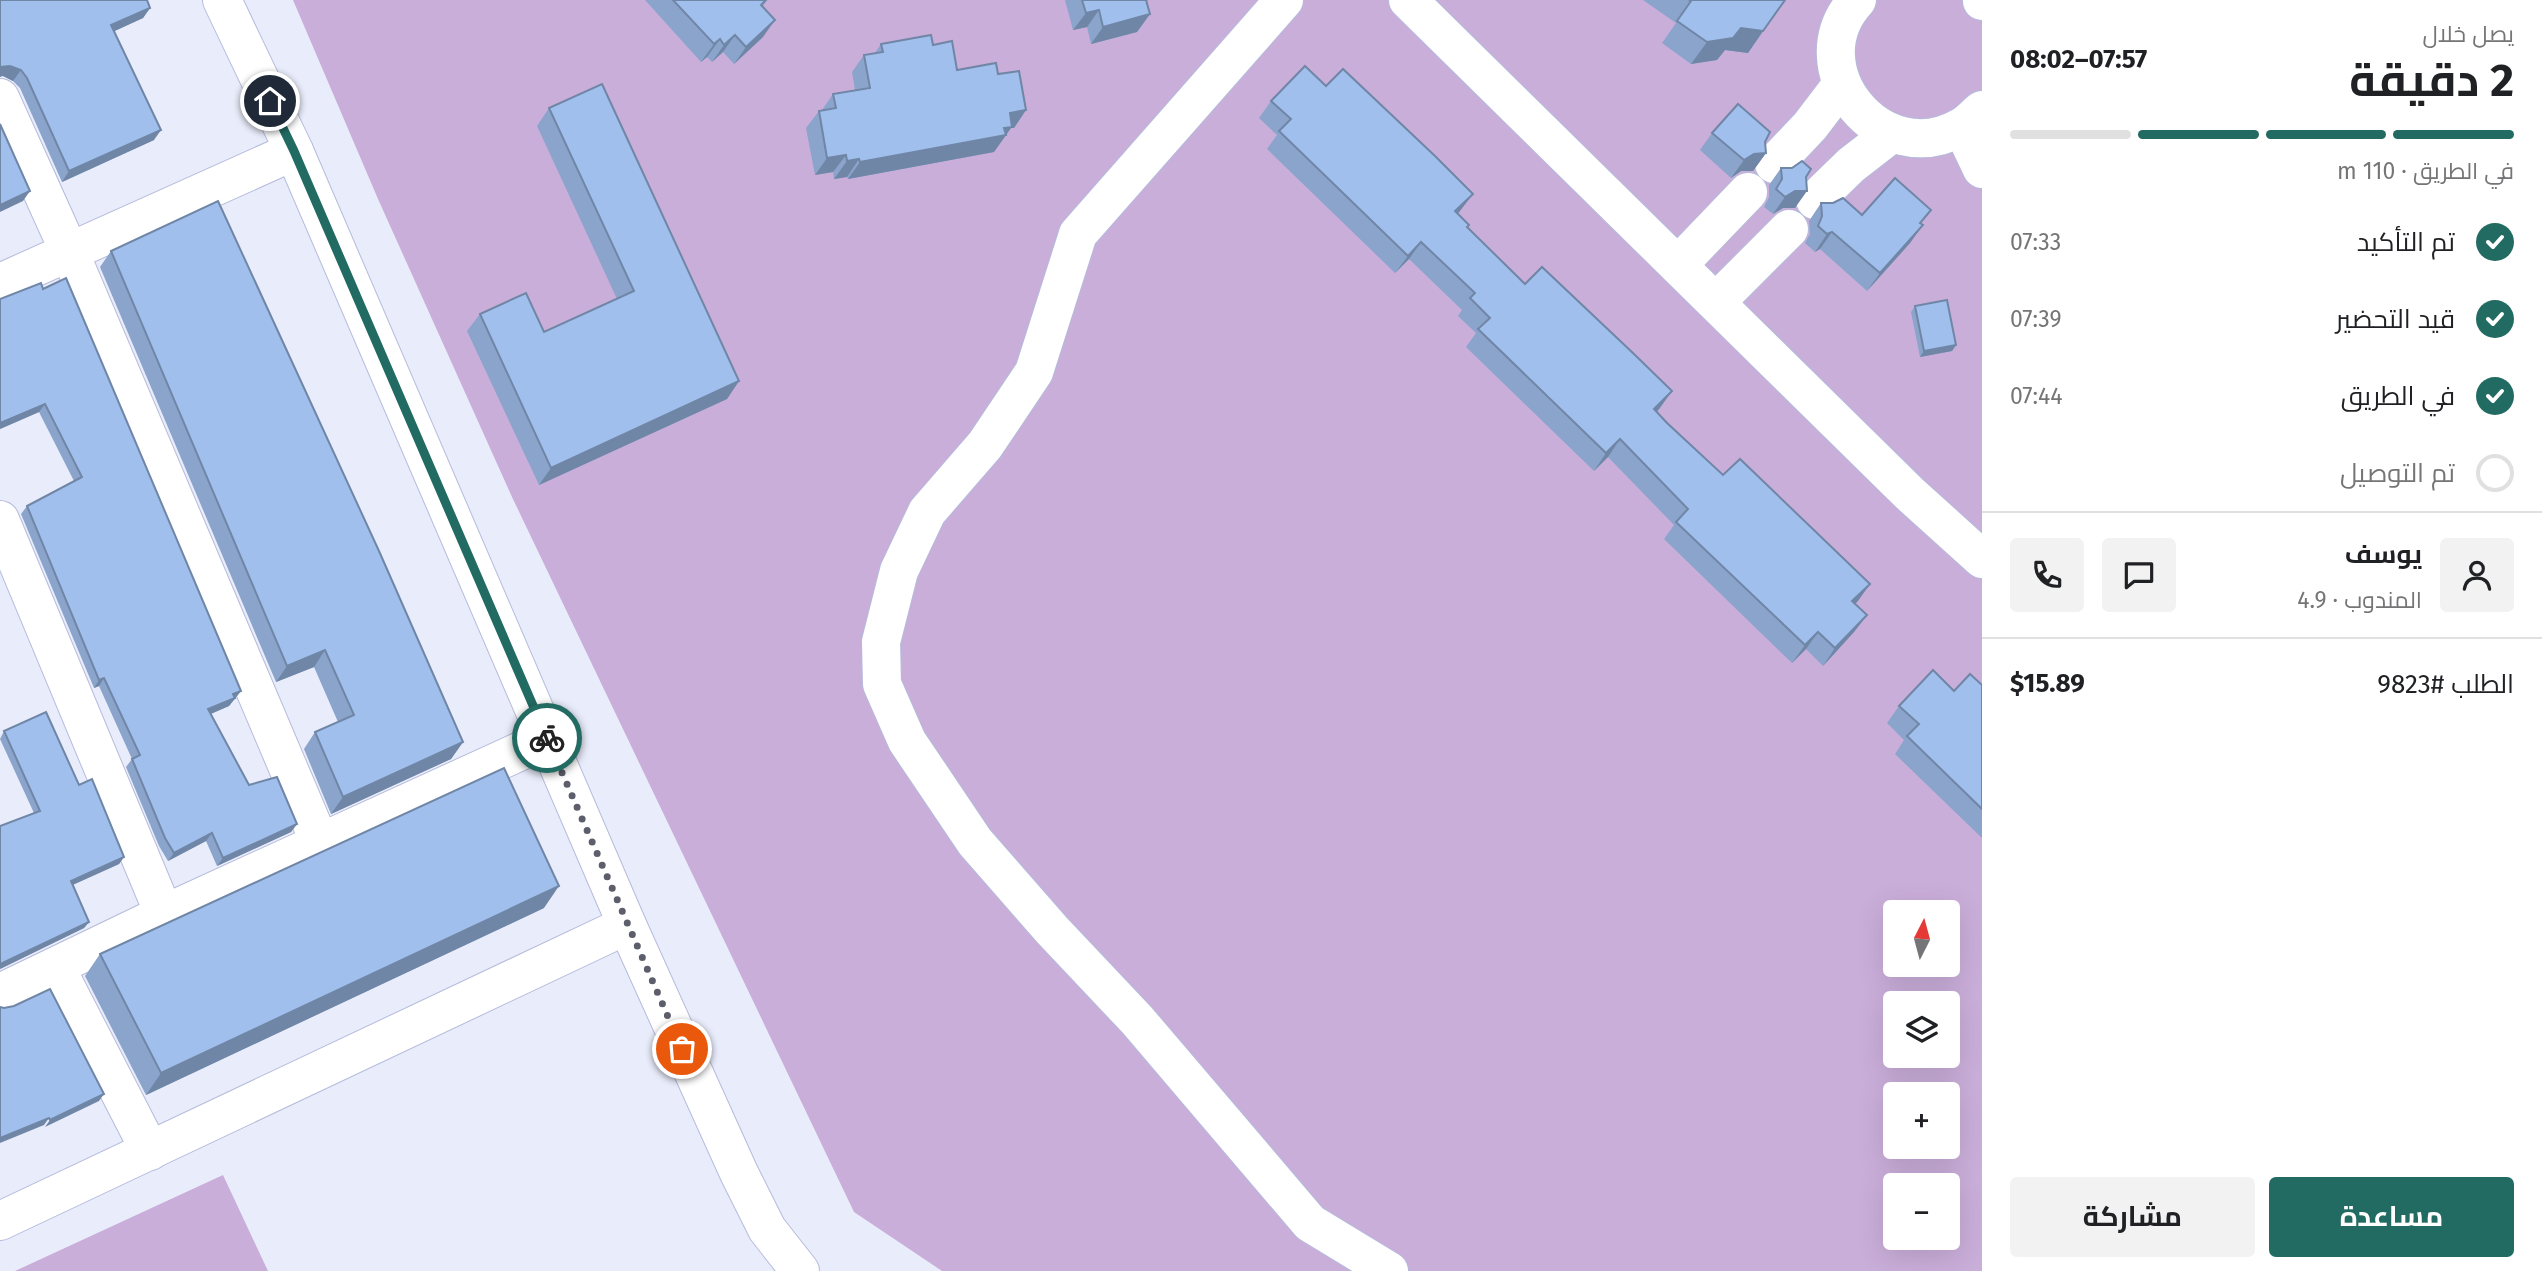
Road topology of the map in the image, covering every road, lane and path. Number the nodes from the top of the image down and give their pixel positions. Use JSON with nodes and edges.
{"nodes":[{"id":1,"x":222,"y":0,"type":"edge"},
{"id":2,"x":1284,"y":0,"type":"edge"},
{"id":3,"x":1408,"y":0,"type":"edge"},
{"id":4,"x":1857,"y":0,"type":"edge"},
{"id":5,"x":1842,"y":84,"type":"junction"},
{"id":6,"x":0,"y":98,"type":"edge"},
{"id":7,"x":1972,"y":119,"type":"edge"},
{"id":8,"x":1891,"y":134,"type":"junction"},
{"id":9,"x":294,"y":151,"type":"junction"},
{"id":10,"x":1774,"y":164,"type":"dead end"},
{"id":11,"x":1982,"y":169,"type":"edge"},
{"id":12,"x":1748,"y":192,"type":"dead end"},
{"id":13,"x":1815,"y":200,"type":"dead end"},
{"id":14,"x":1789,"y":229,"type":"dead end"},
{"id":15,"x":69,"y":251,"type":"junction"},
{"id":16,"x":1678,"y":265,"type":"junction"},
{"id":17,"x":0,"y":283,"type":"edge"},
{"id":18,"x":1716,"y":302,"type":"junction"},
{"id":19,"x":0,"y":520,"type":"edge"},
{"id":20,"x":1982,"y":559,"type":"edge"},
{"id":21,"x":547,"y":739,"type":"junction"},
{"id":22,"x":320,"y":843,"type":"junction"},
{"id":23,"x":164,"y":914,"type":"junction"},
{"id":24,"x":626,"y":925,"type":"junction"},
{"id":25,"x":55,"y":968,"type":"junction"},
{"id":26,"x":0,"y":993,"type":"edge"},
{"id":27,"x":150,"y":1152,"type":"junction"},
{"id":28,"x":0,"y":1221,"type":"edge"},
{"id":29,"x":800,"y":1271,"type":"edge"},
{"id":30,"x":1389,"y":1271,"type":"edge"}],
"edges":[{"from":1,"to":9,"type":"street"},
{"from":2,"to":30,"type":"street"},
{"from":3,"to":16,"type":"street"},
{"from":4,"to":5,"type":"street"},
{"from":5,"to":8,"type":"street"},
{"from":5,"to":10,"type":"street"},
{"from":6,"to":15,"type":"street"},
{"from":7,"to":8,"type":"street"},
{"from":7,"to":11,"type":"street"},
{"from":8,"to":13,"type":"street"},
{"from":9,"to":15,"type":"street"},
{"from":9,"to":21,"type":"street"},
{"from":12,"to":16,"type":"street"},
{"from":14,"to":18,"type":"street"},
{"from":15,"to":17,"type":"street"},
{"from":15,"to":22,"type":"street"},
{"from":16,"to":18,"type":"street"},
{"from":18,"to":20,"type":"street"},
{"from":19,"to":23,"type":"street"},
{"from":21,"to":22,"type":"street"},
{"from":21,"to":24,"type":"street"},
{"from":22,"to":23,"type":"street"},
{"from":23,"to":25,"type":"street"},
{"from":24,"to":27,"type":"street"},
{"from":24,"to":29,"type":"street"},
{"from":25,"to":26,"type":"street"},
{"from":25,"to":27,"type":"street"},
{"from":27,"to":28,"type":"street"}]}
